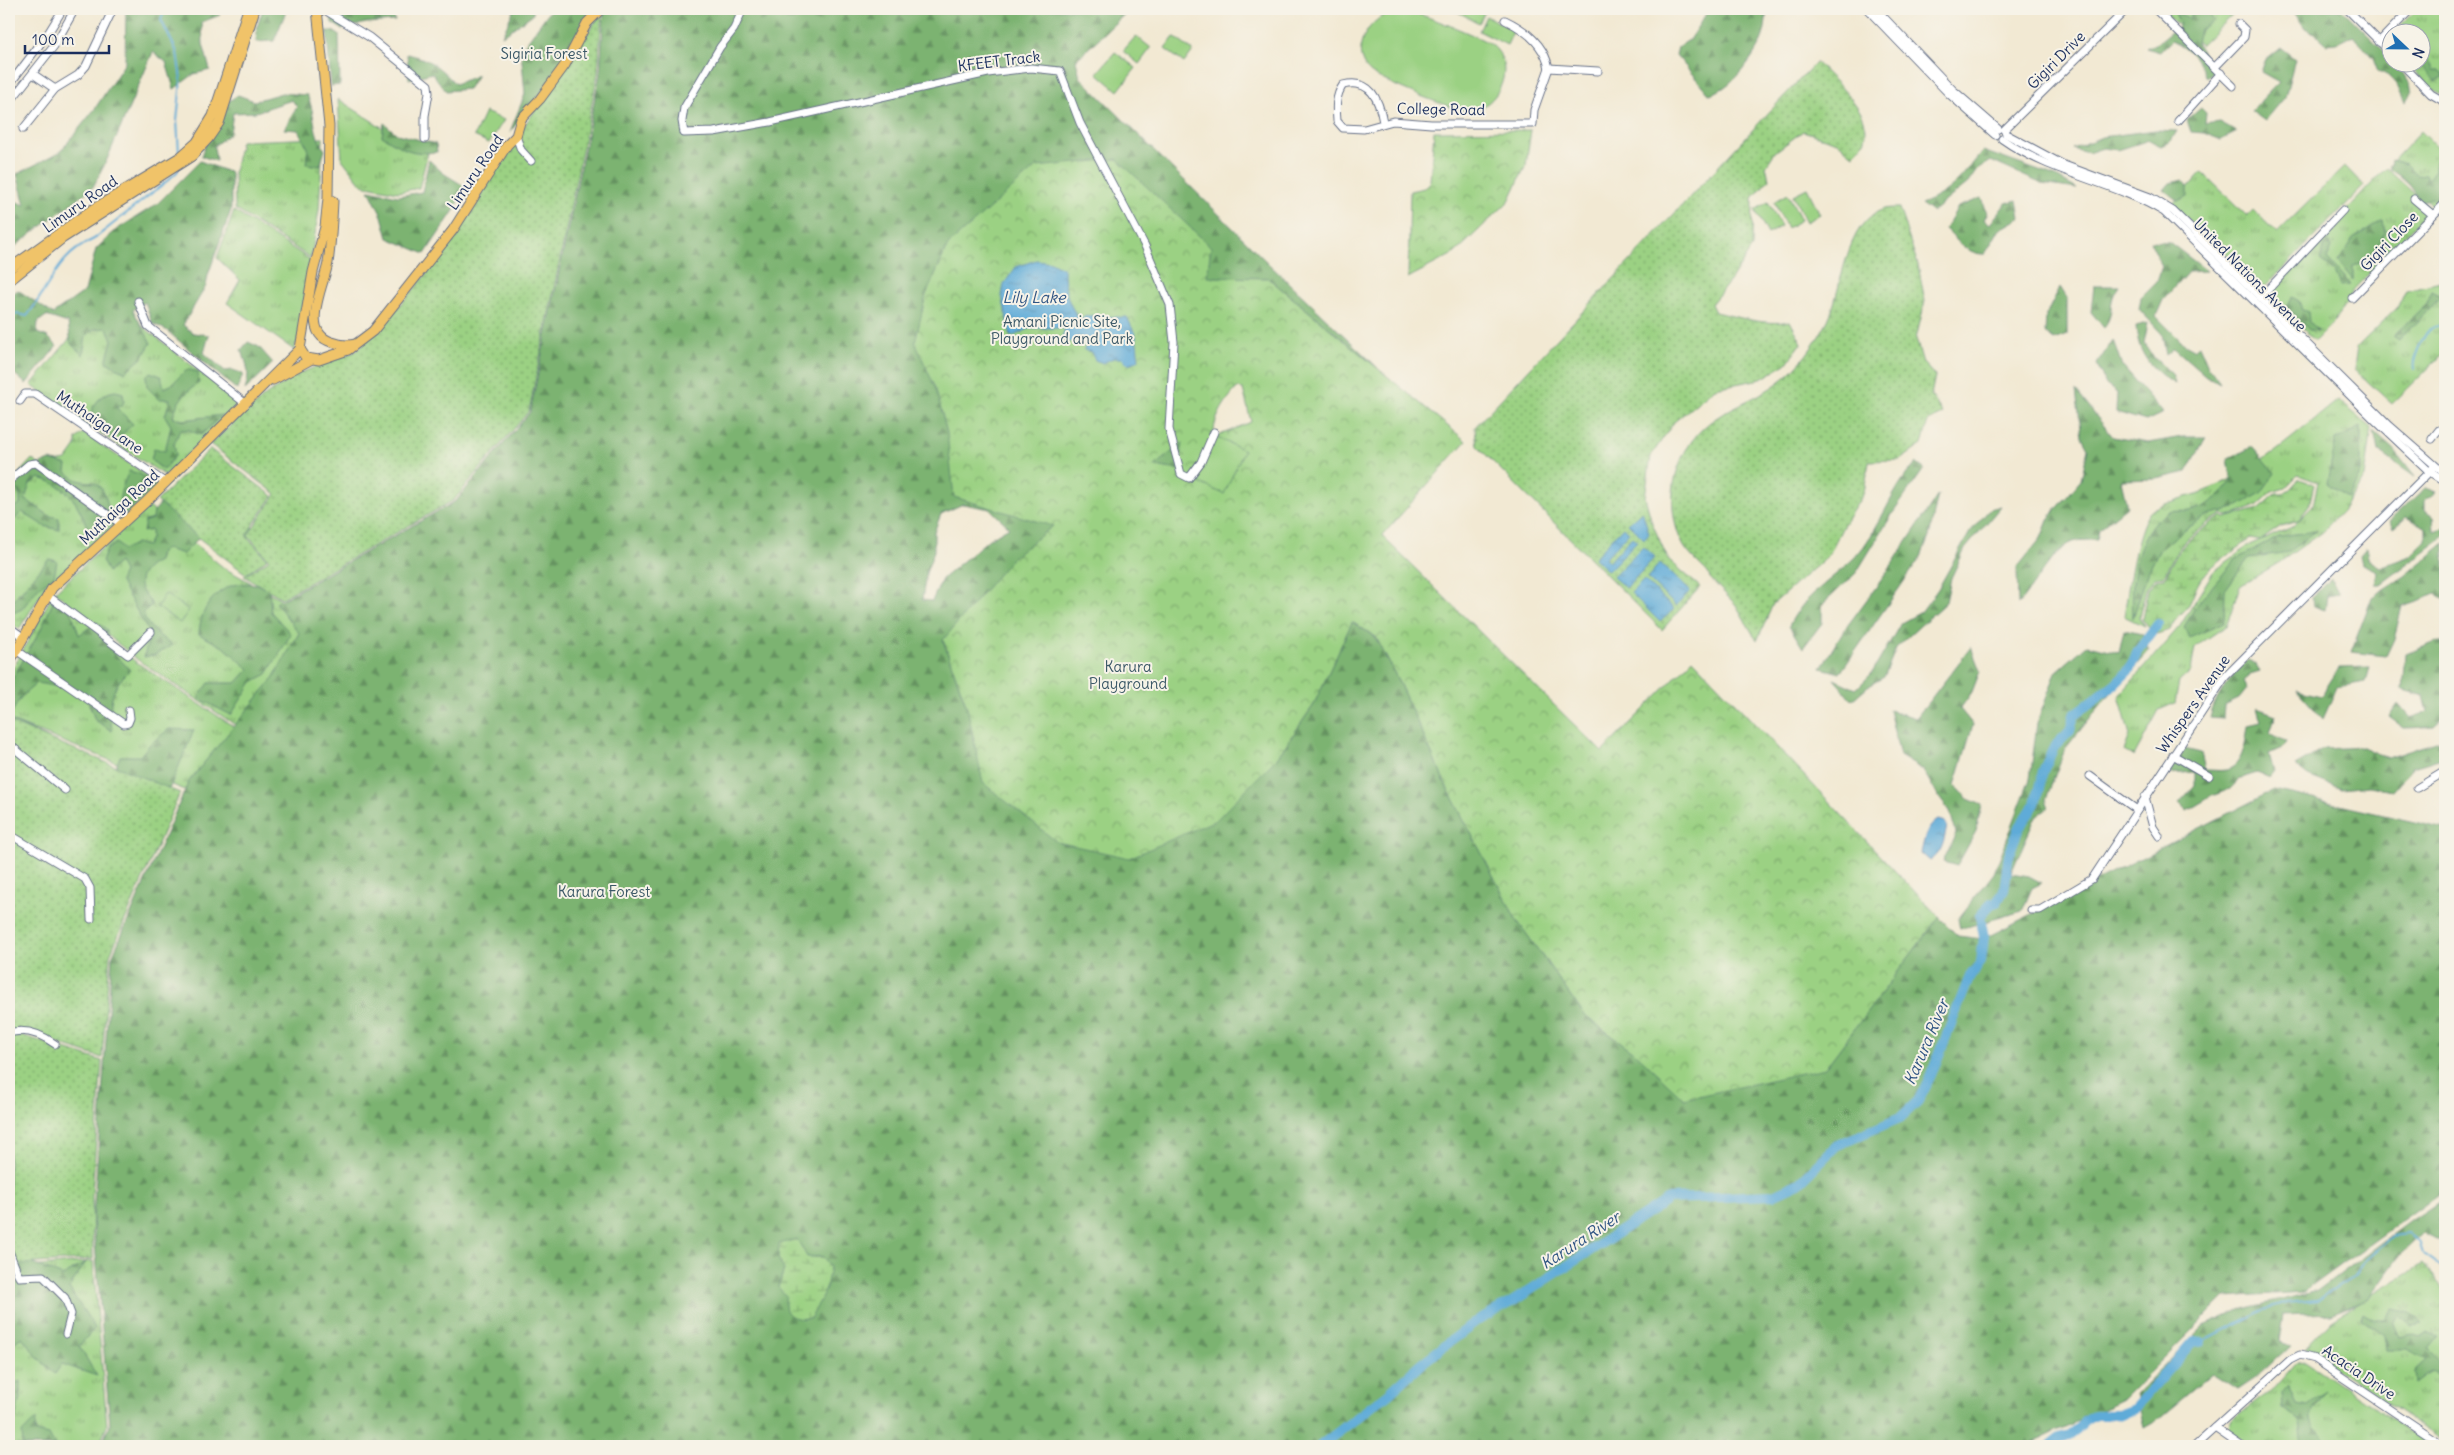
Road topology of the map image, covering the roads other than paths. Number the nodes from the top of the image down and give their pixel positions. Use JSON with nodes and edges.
{"nodes":[{"id":1,"x":63,"y":9,"type":"edge"},
{"id":2,"x":75,"y":9,"type":"edge"},
{"id":3,"x":113,"y":9,"type":"edge"},
{"id":4,"x":248,"y":9,"type":"edge"},
{"id":5,"x":255,"y":9,"type":"edge"},
{"id":6,"x":320,"y":9,"type":"edge"},
{"id":7,"x":600,"y":9,"type":"edge"},
{"id":8,"x":742,"y":9,"type":"edge"},
{"id":9,"x":1867,"y":9,"type":"edge"},
{"id":10,"x":1876,"y":9,"type":"edge"},
{"id":11,"x":2127,"y":9,"type":"edge"},
{"id":12,"x":2156,"y":9,"type":"edge"},
{"id":13,"x":2347,"y":9,"type":"edge"},
{"id":14,"x":2412,"y":9,"type":"edge"},
{"id":15,"x":1505,"y":20,"type":"dead end"},
{"id":16,"x":2239,"y":24,"type":"dead end"},
{"id":17,"x":2380,"y":42,"type":"joint"},
{"id":18,"x":2216,"y":67,"type":"junction"},
{"id":19,"x":1549,"y":68,"type":"junction"},
{"id":20,"x":1598,"y":71,"type":"dead end"},
{"id":21,"x":2410,"y":72,"type":"edge"},
{"id":22,"x":2221,"y":73,"type":"junction"},
{"id":23,"x":33,"y":74,"type":"junction"},
{"id":24,"x":9,"y":85,"type":"edge"},
{"id":25,"x":2233,"y":86,"type":"dead end"},
{"id":26,"x":55,"y":89,"type":"junction"},
{"id":27,"x":2445,"y":102,"type":"edge"},
{"id":28,"x":9,"y":103,"type":"edge"},
{"id":29,"x":2178,"y":121,"type":"dead end"},
{"id":30,"x":1383,"y":122,"type":"junction"},
{"id":31,"x":23,"y":129,"type":"dead end"},
{"id":32,"x":2001,"y":133,"type":"junction"},
{"id":33,"x":516,"y":136,"type":"junction"},
{"id":34,"x":425,"y":139,"type":"dead end"},
{"id":35,"x":180,"y":161,"type":"junction"},
{"id":36,"x":532,"y":161,"type":"dead end"},
{"id":37,"x":170,"y":166,"type":"junction"},
{"id":38,"x":2414,"y":198,"type":"dead end"},
{"id":39,"x":2445,"y":203,"type":"edge"},
{"id":40,"x":2343,"y":210,"type":"dead end"},
{"id":41,"x":2433,"y":215,"type":"junction"},
{"id":42,"x":9,"y":269,"type":"edge"},
{"id":43,"x":9,"y":281,"type":"edge"},
{"id":44,"x":2261,"y":297,"type":"junction"},
{"id":45,"x":2352,"y":298,"type":"dead end"},
{"id":46,"x":138,"y":301,"type":"dead end"},
{"id":47,"x":2295,"y":335,"type":"junction"},
{"id":48,"x":323,"y":338,"type":"junction"},
{"id":49,"x":303,"y":339,"type":"junction"},
{"id":50,"x":360,"y":342,"type":"junction"},
{"id":51,"x":300,"y":349,"type":"junction"},
{"id":52,"x":322,"y":358,"type":"junction"},
{"id":53,"x":310,"y":360,"type":"junction"},
{"id":54,"x":266,"y":384,"type":"junction"},
{"id":55,"x":20,"y":401,"type":"dead end"},
{"id":56,"x":246,"y":404,"type":"junction"},
{"id":57,"x":2445,"y":428,"type":"edge"},
{"id":58,"x":1214,"y":432,"type":"dead end"},
{"id":59,"x":2432,"y":439,"type":"dead end"},
{"id":60,"x":2432,"y":469,"type":"junction"},
{"id":61,"x":2445,"y":474,"type":"edge"},
{"id":62,"x":9,"y":480,"type":"edge"},
{"id":63,"x":166,"y":482,"type":"junction"},
{"id":64,"x":2445,"y":482,"type":"edge"},
{"id":65,"x":122,"y":524,"type":"junction"},
{"id":66,"x":47,"y":595,"type":"junction"},
{"id":67,"x":9,"y":627,"type":"edge"},
{"id":68,"x":150,"y":632,"type":"dead end"},
{"id":69,"x":23,"y":637,"type":"junction"},
{"id":70,"x":16,"y":650,"type":"junction"},
{"id":71,"x":9,"y":664,"type":"edge"},
{"id":72,"x":129,"y":710,"type":"dead end"},
{"id":73,"x":9,"y":744,"type":"edge"},
{"id":74,"x":2173,"y":755,"type":"junction"},
{"id":75,"x":2445,"y":771,"type":"edge"},
{"id":76,"x":2090,"y":776,"type":"dead end"},
{"id":77,"x":2209,"y":776,"type":"dead end"},
{"id":78,"x":2417,"y":788,"type":"dead end"},
{"id":79,"x":66,"y":790,"type":"dead end"},
{"id":80,"x":2145,"y":797,"type":"junction"},
{"id":81,"x":2137,"y":810,"type":"junction"},
{"id":82,"x":9,"y":834,"type":"edge"},
{"id":83,"x":2159,"y":836,"type":"dead end"},
{"id":84,"x":2031,"y":910,"type":"dead end"},
{"id":85,"x":91,"y":919,"type":"dead end"},
{"id":86,"x":9,"y":1033,"type":"edge"},
{"id":87,"x":55,"y":1044,"type":"dead end"},
{"id":88,"x":9,"y":1252,"type":"edge"},
{"id":89,"x":66,"y":1334,"type":"dead end"},
{"id":90,"x":2215,"y":1428,"type":"junction"},
{"id":91,"x":2195,"y":1446,"type":"edge"},
{"id":92,"x":2242,"y":1446,"type":"edge"},
{"id":93,"x":2445,"y":1446,"type":"edge"}],
"edges":[{"from":1,"to":24,"type":"street"},
{"from":2,"to":23,"type":"street"},
{"from":3,"to":26,"type":"street"},
{"from":4,"to":35,"type":"main road"},
{"from":5,"to":35,"type":"main road"},
{"from":6,"to":34,"type":"street"},
{"from":6,"to":48,"type":"main road"},
{"from":6,"to":49,"type":"main road"},
{"from":7,"to":33,"type":"main road","name":"Limuru Road"},
{"from":8,"to":58,"type":"street","name":"KFEET Track"},
{"from":9,"to":32,"type":"street","name":"United Nations Avenue"},
{"from":10,"to":32,"type":"street","name":"United Nations Avenue"},
{"from":11,"to":32,"type":"street","name":"Gigiri Drive"},
{"from":12,"to":18,"type":"street"},
{"from":13,"to":17,"type":"street"},
{"from":14,"to":17,"type":"street"},
{"from":15,"to":19,"type":"street"},
{"from":16,"to":18,"type":"street"},
{"from":18,"to":22,"type":"street"},
{"from":19,"to":20,"type":"street"},
{"from":19,"to":30,"type":"street","name":"College Road"},
{"from":21,"to":27,"type":"street"},
{"from":22,"to":25,"type":"street"},
{"from":22,"to":29,"type":"street"},
{"from":23,"to":26,"type":"street"},
{"from":23,"to":28,"type":"street"},
{"from":26,"to":31,"type":"street"},
{"from":30,"to":30,"type":"street","name":"College Road"},
{"from":32,"to":44,"type":"street","name":"United Nations Avenue"},
{"from":32,"to":47,"type":"street","name":"United Nations Avenue"},
{"from":33,"to":36,"type":"street"},
{"from":33,"to":50,"type":"main road","name":"Limuru Road"},
{"from":35,"to":37,"type":"main road"},
{"from":37,"to":42,"type":"main road","name":"Limuru Road"},
{"from":37,"to":43,"type":"main road"},
{"from":38,"to":41,"type":"street"},
{"from":39,"to":41,"type":"street","name":"Gigiri Close"},
{"from":40,"to":44,"type":"street"},
{"from":41,"to":45,"type":"street","name":"Gigiri Close"},
{"from":44,"to":47,"type":"street","name":"United Nations Avenue"},
{"from":46,"to":56,"type":"street"},
{"from":47,"to":60,"type":"street","name":"United Nations Avenue"},
{"from":48,"to":49,"type":"main road"},
{"from":48,"to":50,"type":"main road"},
{"from":48,"to":52,"type":"main road"},
{"from":49,"to":51,"type":"main road"},
{"from":50,"to":52,"type":"main road","name":"Limuru Road"},
{"from":51,"to":53,"type":"main road"},
{"from":51,"to":54,"type":"main road","name":"Muthaiga Road"},
{"from":52,"to":53,"type":"main road","name":"Limuru Road"},
{"from":53,"to":54,"type":"main road","name":"Muthaiga Road"},
{"from":54,"to":56,"type":"main road","name":"Muthaiga Road"},
{"from":55,"to":63,"type":"street","name":"Muthaiga Lane"},
{"from":56,"to":63,"type":"main road","name":"Muthaiga Road"},
{"from":57,"to":59,"type":"street"},
{"from":60,"to":61,"type":"street","name":"United Nations Avenue"},
{"from":60,"to":64,"type":"street","name":"United Nations Avenue"},
{"from":60,"to":74,"type":"street","name":"Whispers Avenue"},
{"from":62,"to":65,"type":"street"},
{"from":63,"to":65,"type":"main road","name":"Muthaiga Road"},
{"from":65,"to":66,"type":"main road","name":"Muthaiga Road"},
{"from":66,"to":68,"type":"street"},
{"from":66,"to":69,"type":"main road","name":"Muthaiga Road"},
{"from":67,"to":69,"type":"street"},
{"from":69,"to":70,"type":"main road","name":"Muthaiga Road"},
{"from":70,"to":71,"type":"main road","name":"Muthaiga Road"},
{"from":70,"to":72,"type":"street"},
{"from":73,"to":79,"type":"street"},
{"from":74,"to":77,"type":"street"},
{"from":74,"to":80,"type":"street","name":"Whispers Avenue"},
{"from":75,"to":78,"type":"street"},
{"from":76,"to":81,"type":"street"},
{"from":80,"to":81,"type":"street","name":"Whispers Avenue"},
{"from":80,"to":83,"type":"street"},
{"from":81,"to":84,"type":"street","name":"Whispers Avenue"},
{"from":82,"to":85,"type":"street"},
{"from":86,"to":87,"type":"street"},
{"from":88,"to":89,"type":"street"},
{"from":90,"to":91,"type":"street"},
{"from":90,"to":92,"type":"street"},
{"from":90,"to":93,"type":"street","name":"Acacia Drive"}]}
